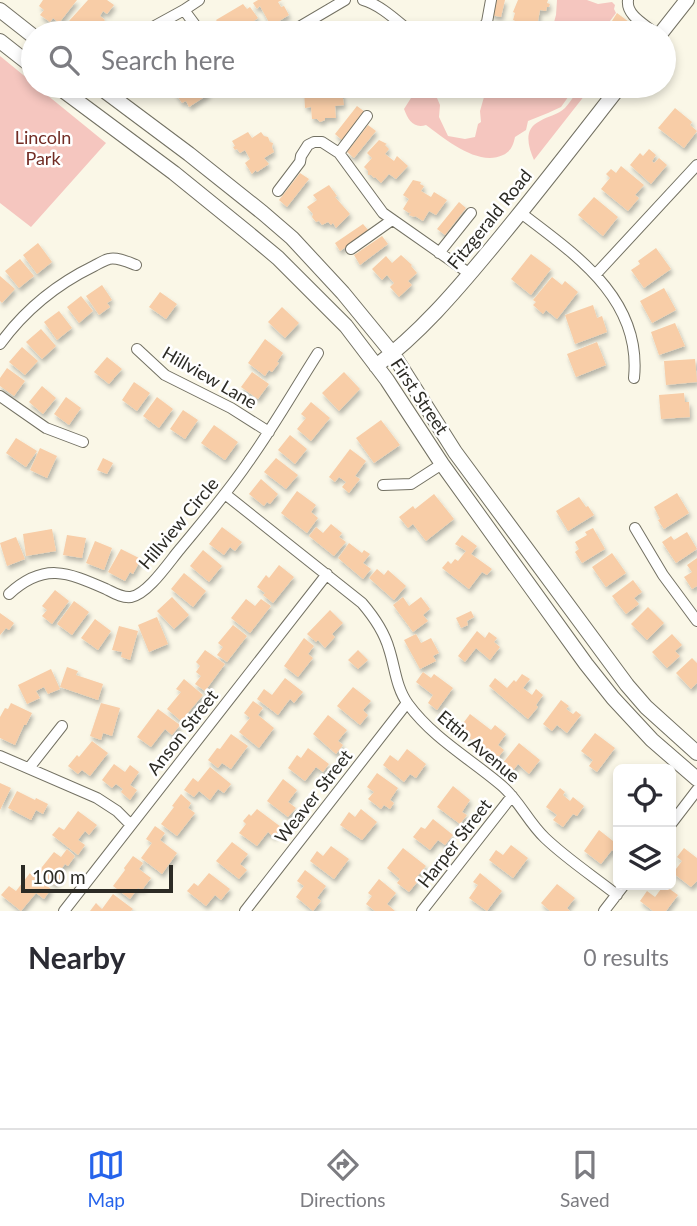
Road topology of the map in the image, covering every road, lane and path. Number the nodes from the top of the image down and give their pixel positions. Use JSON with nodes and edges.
{"nodes":[{"id":1,"x":199,"y":0,"type":"edge"},
{"id":2,"x":345,"y":0,"type":"edge"},
{"id":3,"x":363,"y":0,"type":"edge"},
{"id":4,"x":491,"y":0,"type":"edge"},
{"id":5,"x":628,"y":0,"type":"edge"},
{"id":6,"x":687,"y":0,"type":"edge"},
{"id":7,"x":0,"y":10,"type":"edge"},
{"id":8,"x":184,"y":10,"type":"junction"},
{"id":9,"x":164,"y":21,"type":"edge"},
{"id":10,"x":192,"y":21,"type":"edge"},
{"id":11,"x":309,"y":21,"type":"edge"},
{"id":12,"x":396,"y":21,"type":"edge"},
{"id":13,"x":487,"y":21,"type":"edge"},
{"id":14,"x":641,"y":21,"type":"edge"},
{"id":15,"x":670,"y":21,"type":"edge"},
{"id":16,"x":21,"y":27,"type":"edge"},
{"id":17,"x":0,"y":41,"type":"edge"},
{"id":18,"x":21,"y":58,"type":"edge"},
{"id":19,"x":79,"y":98,"type":"edge"},
{"id":20,"x":114,"y":98,"type":"edge"},
{"id":21,"x":611,"y":98,"type":"edge"},
{"id":22,"x":368,"y":116,"type":"dead end"},
{"id":23,"x":339,"y":153,"type":"junction"},
{"id":24,"x":697,"y":165,"type":"edge"},
{"id":25,"x":278,"y":191,"type":"dead end"},
{"id":26,"x":471,"y":213,"type":"dead end"},
{"id":27,"x":521,"y":213,"type":"junction"},
{"id":28,"x":392,"y":220,"type":"junction"},
{"id":29,"x":351,"y":249,"type":"dead end"},
{"id":30,"x":439,"y":253,"type":"junction"},
{"id":31,"x":136,"y":265,"type":"dead end"},
{"id":32,"x":470,"y":274,"type":"junction"},
{"id":33,"x":596,"y":274,"type":"junction"},
{"id":34,"x":0,"y":344,"type":"edge"},
{"id":35,"x":137,"y":349,"type":"dead end"},
{"id":36,"x":318,"y":353,"type":"dead end"},
{"id":37,"x":393,"y":354,"type":"junction"},
{"id":38,"x":376,"y":366,"type":"junction"},
{"id":39,"x":634,"y":378,"type":"dead end"},
{"id":40,"x":0,"y":396,"type":"edge"},
{"id":41,"x":269,"y":432,"type":"junction"},
{"id":42,"x":83,"y":442,"type":"dead end"},
{"id":43,"x":442,"y":464,"type":"junction"},
{"id":44,"x":383,"y":485,"type":"dead end"},
{"id":45,"x":225,"y":494,"type":"junction"},
{"id":46,"x":635,"y":528,"type":"dead end"},
{"id":47,"x":327,"y":574,"type":"junction"},
{"id":48,"x":9,"y":594,"type":"dead end"},
{"id":49,"x":697,"y":621,"type":"edge"},
{"id":50,"x":407,"y":703,"type":"junction"},
{"id":51,"x":62,"y":726,"type":"dead end"},
{"id":52,"x":697,"y":753,"type":"edge"},
{"id":53,"x":0,"y":756,"type":"edge"},
{"id":54,"x":29,"y":768,"type":"junction"},
{"id":55,"x":697,"y":779,"type":"edge"},
{"id":56,"x":697,"y":790,"type":"edge"},
{"id":57,"x":512,"y":796,"type":"junction"},
{"id":58,"x":676,"y":817,"type":"edge"},
{"id":59,"x":131,"y":825,"type":"junction"},
{"id":60,"x":620,"y":890,"type":"edge"},
{"id":61,"x":617,"y":895,"type":"junction"},
{"id":62,"x":64,"y":911,"type":"edge"},
{"id":63,"x":245,"y":911,"type":"edge"},
{"id":64,"x":422,"y":911,"type":"edge"},
{"id":65,"x":604,"y":911,"type":"edge"}],
"edges":[{"from":1,"to":8,"type":"street"},
{"from":2,"to":11,"type":"street"},
{"from":3,"to":12,"type":"street"},
{"from":4,"to":13,"type":"street"},
{"from":5,"to":14,"type":"street"},
{"from":6,"to":15,"type":"main road"},
{"from":7,"to":16,"type":"main road"},
{"from":8,"to":9,"type":"street"},
{"from":8,"to":10,"type":"street"},
{"from":17,"to":18,"type":"main road"},
{"from":19,"to":38,"type":"main road","name":"First Street"},
{"from":20,"to":37,"type":"main road","name":"First Street"},
{"from":21,"to":27,"type":"main road","name":"Fitzgerald Road"},
{"from":22,"to":23,"type":"street"},
{"from":23,"to":25,"type":"street"},
{"from":23,"to":28,"type":"street"},
{"from":24,"to":33,"type":"street"},
{"from":26,"to":30,"type":"street"},
{"from":27,"to":32,"type":"main road","name":"Fitzgerald Road"},
{"from":27,"to":33,"type":"street"},
{"from":28,"to":29,"type":"street"},
{"from":28,"to":30,"type":"street"},
{"from":30,"to":32,"type":"street"},
{"from":31,"to":34,"type":"street"},
{"from":32,"to":37,"type":"main road","name":"Fitzgerald Road"},
{"from":33,"to":39,"type":"street"},
{"from":35,"to":41,"type":"street","name":"Hillview Lane"},
{"from":36,"to":41,"type":"street","name":"Hillview Circle"},
{"from":37,"to":38,"type":"main road","name":"Fitzgerald Road"},
{"from":37,"to":52,"type":"main road","name":"First Street"},
{"from":38,"to":43,"type":"main road","name":"First Street"},
{"from":40,"to":42,"type":"street"},
{"from":41,"to":45,"type":"street","name":"Hillview Circle"},
{"from":43,"to":44,"type":"street"},
{"from":43,"to":55,"type":"main road","name":"First Street"},
{"from":45,"to":47,"type":"street","name":"Ettin Avenue"},
{"from":45,"to":48,"type":"street","name":"Hillview Circle"},
{"from":46,"to":49,"type":"street"},
{"from":47,"to":50,"type":"street","name":"Ettin Avenue"},
{"from":47,"to":59,"type":"street","name":"Anson Street"},
{"from":50,"to":57,"type":"street","name":"Ettin Avenue"},
{"from":50,"to":63,"type":"street","name":"Weaver Street"},
{"from":51,"to":54,"type":"street"},
{"from":53,"to":54,"type":"street"},
{"from":54,"to":59,"type":"street"},
{"from":56,"to":58,"type":"street"},
{"from":57,"to":61,"type":"street","name":"Ettin Avenue"},
{"from":57,"to":64,"type":"street","name":"Harper Street"},
{"from":59,"to":62,"type":"street","name":"Anson Street"},
{"from":60,"to":61,"type":"street"},
{"from":61,"to":65,"type":"street"}]}
